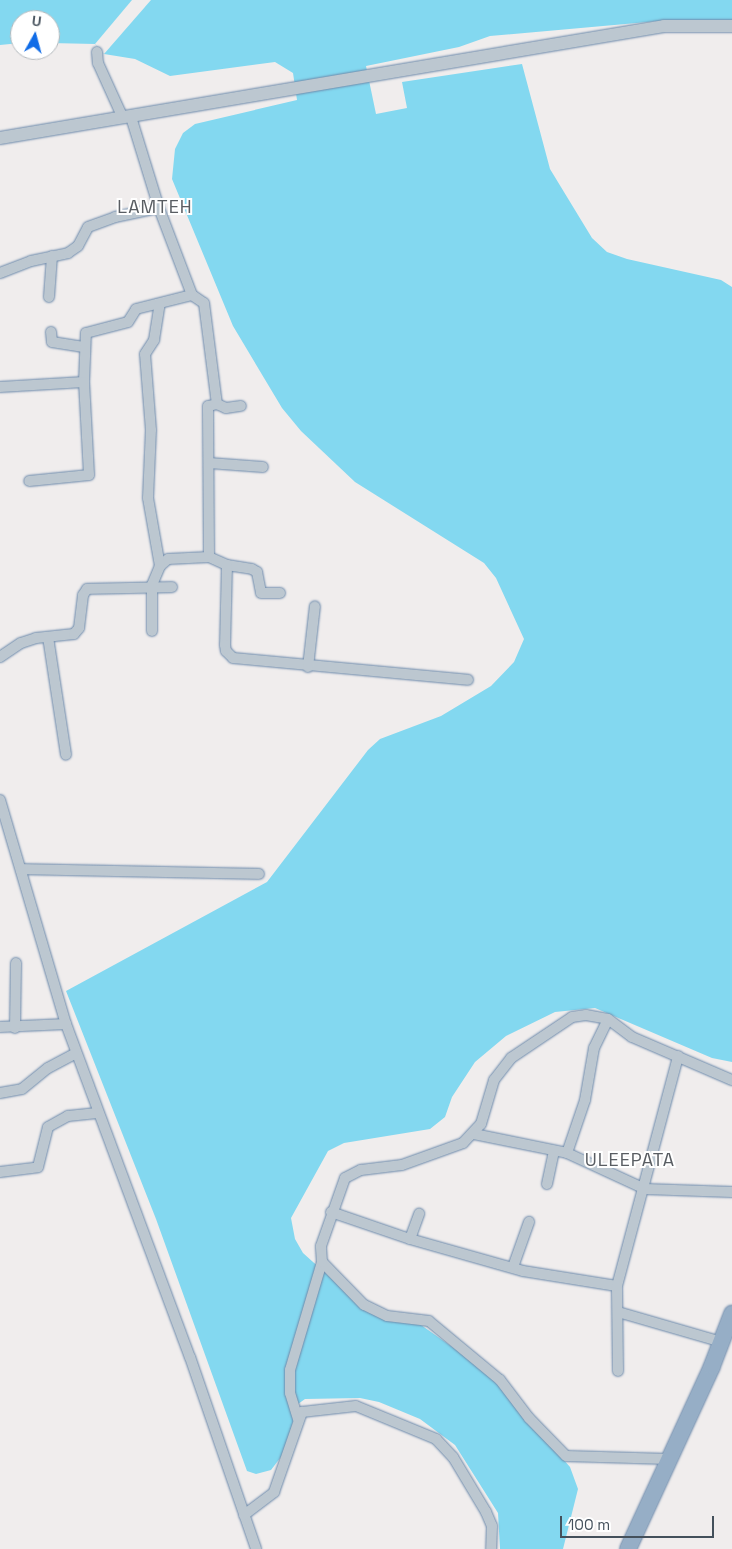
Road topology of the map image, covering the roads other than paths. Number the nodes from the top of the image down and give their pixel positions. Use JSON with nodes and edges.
{"nodes":[{"id":1,"x":732,"y":26,"type":"edge"},
{"id":2,"x":97,"y":52,"type":"dead end"},
{"id":3,"x":127,"y":117,"type":"junction"},
{"id":4,"x":0,"y":138,"type":"edge"},
{"id":5,"x":159,"y":208,"type":"junction"},
{"id":6,"x":52,"y":256,"type":"junction"},
{"id":7,"x":0,"y":273,"type":"edge"},
{"id":8,"x":192,"y":294,"type":"junction"},
{"id":9,"x":49,"y":297,"type":"dead end"},
{"id":10,"x":160,"y":304,"type":"junction"},
{"id":11,"x":51,"y":332,"type":"dead end"},
{"id":12,"x":84,"y":347,"type":"junction"},
{"id":13,"x":84,"y":382,"type":"junction"},
{"id":14,"x":0,"y":387,"type":"edge"},
{"id":15,"x":217,"y":404,"type":"junction"},
{"id":16,"x":241,"y":406,"type":"dead end"},
{"id":17,"x":208,"y":463,"type":"junction"},
{"id":18,"x":263,"y":467,"type":"dead end"},
{"id":19,"x":29,"y":481,"type":"dead end"},
{"id":20,"x":209,"y":557,"type":"junction"},
{"id":21,"x":227,"y":565,"type":"junction"},
{"id":22,"x":160,"y":566,"type":"junction"},
{"id":23,"x":152,"y":585,"type":"junction"},
{"id":24,"x":172,"y":587,"type":"dead end"},
{"id":25,"x":280,"y":593,"type":"dead end"},
{"id":26,"x":315,"y":606,"type":"dead end"},
{"id":27,"x":152,"y":631,"type":"dead end"},
{"id":28,"x":48,"y":637,"type":"junction"},
{"id":29,"x":0,"y":657,"type":"edge"},
{"id":30,"x":308,"y":667,"type":"junction"},
{"id":31,"x":468,"y":680,"type":"dead end"},
{"id":32,"x":66,"y":755,"type":"dead end"},
{"id":33,"x":0,"y":800,"type":"edge"},
{"id":34,"x":22,"y":869,"type":"junction"},
{"id":35,"x":259,"y":874,"type":"dead end"},
{"id":36,"x":16,"y":963,"type":"dead end"},
{"id":37,"x":608,"y":1019,"type":"junction"},
{"id":38,"x":66,"y":1024,"type":"junction"},
{"id":39,"x":0,"y":1027,"type":"edge"},
{"id":40,"x":15,"y":1028,"type":"junction"},
{"id":41,"x":76,"y":1053,"type":"junction"},
{"id":42,"x":678,"y":1056,"type":"junction"},
{"id":43,"x":732,"y":1080,"type":"edge"},
{"id":44,"x":0,"y":1093,"type":"edge"},
{"id":45,"x":98,"y":1113,"type":"junction"},
{"id":46,"x":474,"y":1134,"type":"junction"},
{"id":47,"x":554,"y":1151,"type":"junction"},
{"id":48,"x":567,"y":1154,"type":"junction"},
{"id":49,"x":0,"y":1172,"type":"edge"},
{"id":50,"x":547,"y":1184,"type":"dead end"},
{"id":51,"x":645,"y":1190,"type":"junction"},
{"id":52,"x":732,"y":1192,"type":"edge"},
{"id":53,"x":331,"y":1212,"type":"junction"},
{"id":54,"x":418,"y":1214,"type":"dead end"},
{"id":55,"x":529,"y":1222,"type":"dead end"},
{"id":56,"x":410,"y":1239,"type":"junction"},
{"id":57,"x":321,"y":1264,"type":"junction"},
{"id":58,"x":513,"y":1267,"type":"junction"},
{"id":59,"x":617,"y":1286,"type":"junction"},
{"id":60,"x":618,"y":1312,"type":"junction"},
{"id":61,"x":732,"y":1314,"type":"edge"},
{"id":62,"x":722,"y":1342,"type":"junction"},
{"id":63,"x":618,"y":1371,"type":"dead end"},
{"id":64,"x":298,"y":1417,"type":"junction"},
{"id":65,"x":669,"y":1459,"type":"junction"},
{"id":66,"x":244,"y":1515,"type":"junction"},
{"id":67,"x":256,"y":1549,"type":"edge"},
{"id":68,"x":491,"y":1549,"type":"edge"},
{"id":69,"x":628,"y":1549,"type":"edge"}],
"edges":[{"from":1,"to":3,"type":"street"},
{"from":2,"to":3,"type":"street"},
{"from":3,"to":4,"type":"street"},
{"from":3,"to":5,"type":"street"},
{"from":5,"to":6,"type":"street"},
{"from":5,"to":8,"type":"street"},
{"from":6,"to":7,"type":"street"},
{"from":6,"to":9,"type":"street"},
{"from":8,"to":10,"type":"street"},
{"from":8,"to":15,"type":"street"},
{"from":10,"to":12,"type":"street"},
{"from":10,"to":22,"type":"street"},
{"from":11,"to":12,"type":"street"},
{"from":12,"to":13,"type":"street"},
{"from":13,"to":14,"type":"street"},
{"from":13,"to":19,"type":"street"},
{"from":15,"to":16,"type":"street"},
{"from":15,"to":17,"type":"street"},
{"from":17,"to":18,"type":"street"},
{"from":17,"to":20,"type":"street"},
{"from":20,"to":21,"type":"street"},
{"from":20,"to":22,"type":"street"},
{"from":21,"to":25,"type":"street"},
{"from":21,"to":30,"type":"street"},
{"from":22,"to":23,"type":"street"},
{"from":23,"to":24,"type":"street"},
{"from":23,"to":27,"type":"street"},
{"from":23,"to":28,"type":"street"},
{"from":26,"to":30,"type":"street"},
{"from":28,"to":29,"type":"street"},
{"from":28,"to":32,"type":"street"},
{"from":30,"to":31,"type":"street"},
{"from":33,"to":34,"type":"street"},
{"from":34,"to":35,"type":"street"},
{"from":34,"to":38,"type":"street"},
{"from":36,"to":40,"type":"street"},
{"from":37,"to":42,"type":"street"},
{"from":37,"to":46,"type":"street"},
{"from":37,"to":48,"type":"street"},
{"from":38,"to":40,"type":"street"},
{"from":38,"to":41,"type":"street"},
{"from":39,"to":40,"type":"street"},
{"from":41,"to":44,"type":"street"},
{"from":41,"to":45,"type":"street"},
{"from":42,"to":43,"type":"street"},
{"from":42,"to":51,"type":"street"},
{"from":45,"to":49,"type":"street"},
{"from":45,"to":66,"type":"street"},
{"from":46,"to":47,"type":"street"},
{"from":46,"to":53,"type":"street"},
{"from":47,"to":48,"type":"street"},
{"from":47,"to":50,"type":"street"},
{"from":48,"to":51,"type":"street"},
{"from":51,"to":52,"type":"street"},
{"from":51,"to":59,"type":"street"},
{"from":53,"to":56,"type":"street"},
{"from":53,"to":57,"type":"street"},
{"from":54,"to":56,"type":"street"},
{"from":55,"to":58,"type":"street"},
{"from":56,"to":58,"type":"street"},
{"from":57,"to":64,"type":"street"},
{"from":57,"to":65,"type":"street"},
{"from":58,"to":59,"type":"street"},
{"from":59,"to":60,"type":"street"},
{"from":60,"to":62,"type":"street"},
{"from":60,"to":63,"type":"street"},
{"from":61,"to":62,"type":"highway"},
{"from":62,"to":65,"type":"highway"},
{"from":64,"to":66,"type":"street"},
{"from":64,"to":68,"type":"street"},
{"from":65,"to":69,"type":"highway"},
{"from":66,"to":67,"type":"street"}]}
